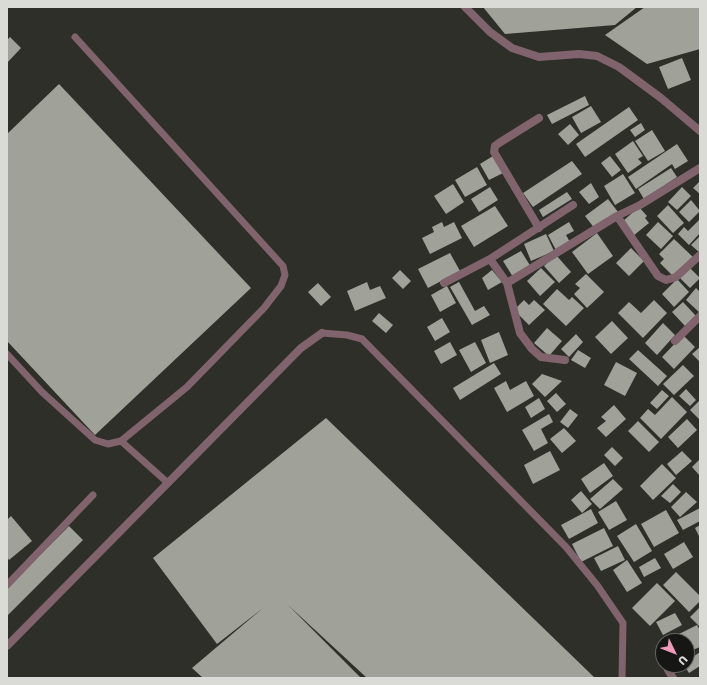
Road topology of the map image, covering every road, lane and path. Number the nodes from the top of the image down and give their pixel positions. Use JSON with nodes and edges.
{"nodes":[{"id":1,"x":465,"y":7,"type":"edge"},
{"id":2,"x":75,"y":37,"type":"dead end"},
{"id":3,"x":539,"y":118,"type":"dead end"},
{"id":4,"x":700,"y":131,"type":"edge"},
{"id":5,"x":700,"y":168,"type":"edge"},
{"id":6,"x":573,"y":205,"type":"dead end"},
{"id":7,"x":617,"y":216,"type":"junction"},
{"id":8,"x":539,"y":228,"type":"junction"},
{"id":9,"x":700,"y":255,"type":"edge"},
{"id":10,"x":490,"y":259,"type":"junction"},
{"id":11,"x":444,"y":283,"type":"dead end"},
{"id":12,"x":507,"y":283,"type":"junction"},
{"id":13,"x":700,"y":316,"type":"edge"},
{"id":14,"x":322,"y":333,"type":"joint"},
{"id":15,"x":675,"y":341,"type":"dead end"},
{"id":16,"x":7,"y":354,"type":"edge"},
{"id":17,"x":564,"y":360,"type":"dead end"},
{"id":18,"x":121,"y":441,"type":"junction"},
{"id":19,"x":168,"y":483,"type":"junction"},
{"id":20,"x":93,"y":495,"type":"dead end"},
{"id":21,"x":7,"y":585,"type":"edge"},
{"id":22,"x":7,"y":646,"type":"edge"},
{"id":23,"x":622,"y":678,"type":"edge"}],
"edges":[{"from":1,"to":4,"type":"street"},
{"from":2,"to":18,"type":"lane"},
{"from":3,"to":8,"type":"street"},
{"from":5,"to":7,"type":"street"},
{"from":6,"to":8,"type":"street"},
{"from":7,"to":9,"type":"street"},
{"from":7,"to":12,"type":"street"},
{"from":8,"to":10,"type":"street"},
{"from":10,"to":11,"type":"street"},
{"from":10,"to":12,"type":"street"},
{"from":12,"to":17,"type":"street"},
{"from":13,"to":15,"type":"street"},
{"from":14,"to":19,"type":"street"},
{"from":14,"to":23,"type":"lane"},
{"from":16,"to":18,"type":"lane"},
{"from":18,"to":19,"type":"lane"},
{"from":19,"to":22,"type":"street"},
{"from":20,"to":21,"type":"lane"}]}
